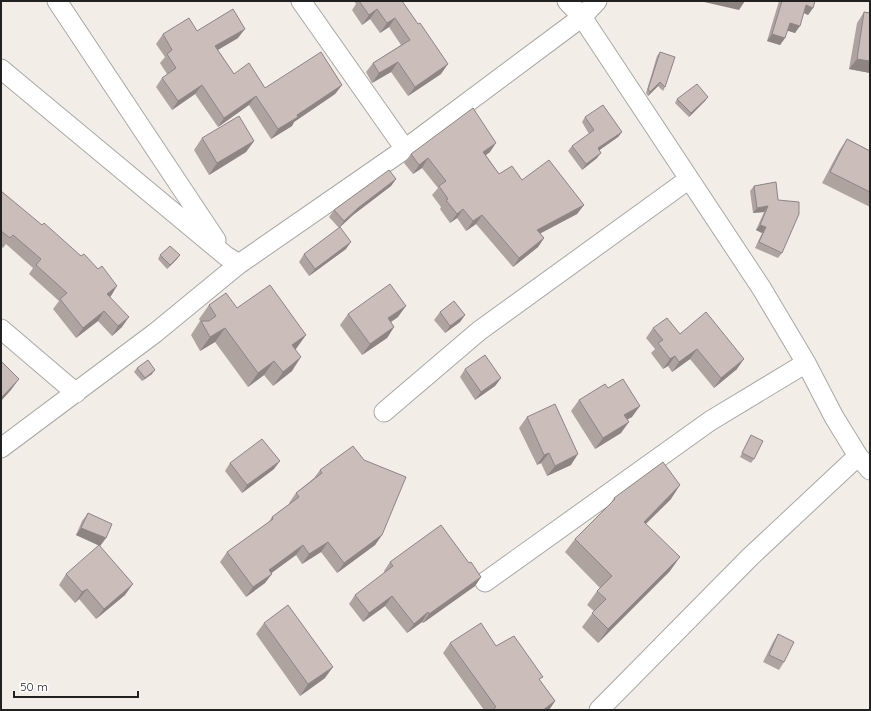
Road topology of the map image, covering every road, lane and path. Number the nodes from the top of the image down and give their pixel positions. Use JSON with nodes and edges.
{"nodes":[{"id":1,"x":58,"y":1,"type":"edge"},
{"id":2,"x":301,"y":1,"type":"edge"},
{"id":3,"x":567,"y":1,"type":"edge"},
{"id":4,"x":597,"y":1,"type":"edge"},
{"id":5,"x":582,"y":17,"type":"junction"},
{"id":6,"x":1,"y":69,"type":"edge"},
{"id":7,"x":405,"y":149,"type":"junction"},
{"id":8,"x":689,"y":179,"type":"junction"},
{"id":9,"x":233,"y":260,"type":"junction"},
{"id":10,"x":1,"y":329,"type":"edge"},
{"id":11,"x":806,"y":362,"type":"junction"},
{"id":12,"x":76,"y":393,"type":"junction"},
{"id":13,"x":384,"y":412,"type":"dead end"},
{"id":14,"x":1,"y":448,"type":"edge"},
{"id":15,"x":858,"y":456,"type":"junction"},
{"id":16,"x":870,"y":470,"type":"edge"},
{"id":17,"x":485,"y":582,"type":"dead end"},
{"id":18,"x":599,"y":710,"type":"edge"}],
"edges":[{"from":1,"to":9,"type":"street"},
{"from":2,"to":7,"type":"street"},
{"from":3,"to":5,"type":"street"},
{"from":4,"to":5,"type":"street"},
{"from":5,"to":7,"type":"street"},
{"from":5,"to":8,"type":"street"},
{"from":6,"to":9,"type":"street"},
{"from":7,"to":9,"type":"street"},
{"from":8,"to":11,"type":"street"},
{"from":8,"to":13,"type":"street"},
{"from":9,"to":12,"type":"street"},
{"from":10,"to":12,"type":"street"},
{"from":11,"to":15,"type":"street"},
{"from":11,"to":17,"type":"street"},
{"from":12,"to":14,"type":"street"},
{"from":15,"to":16,"type":"street"},
{"from":15,"to":18,"type":"street"}]}
